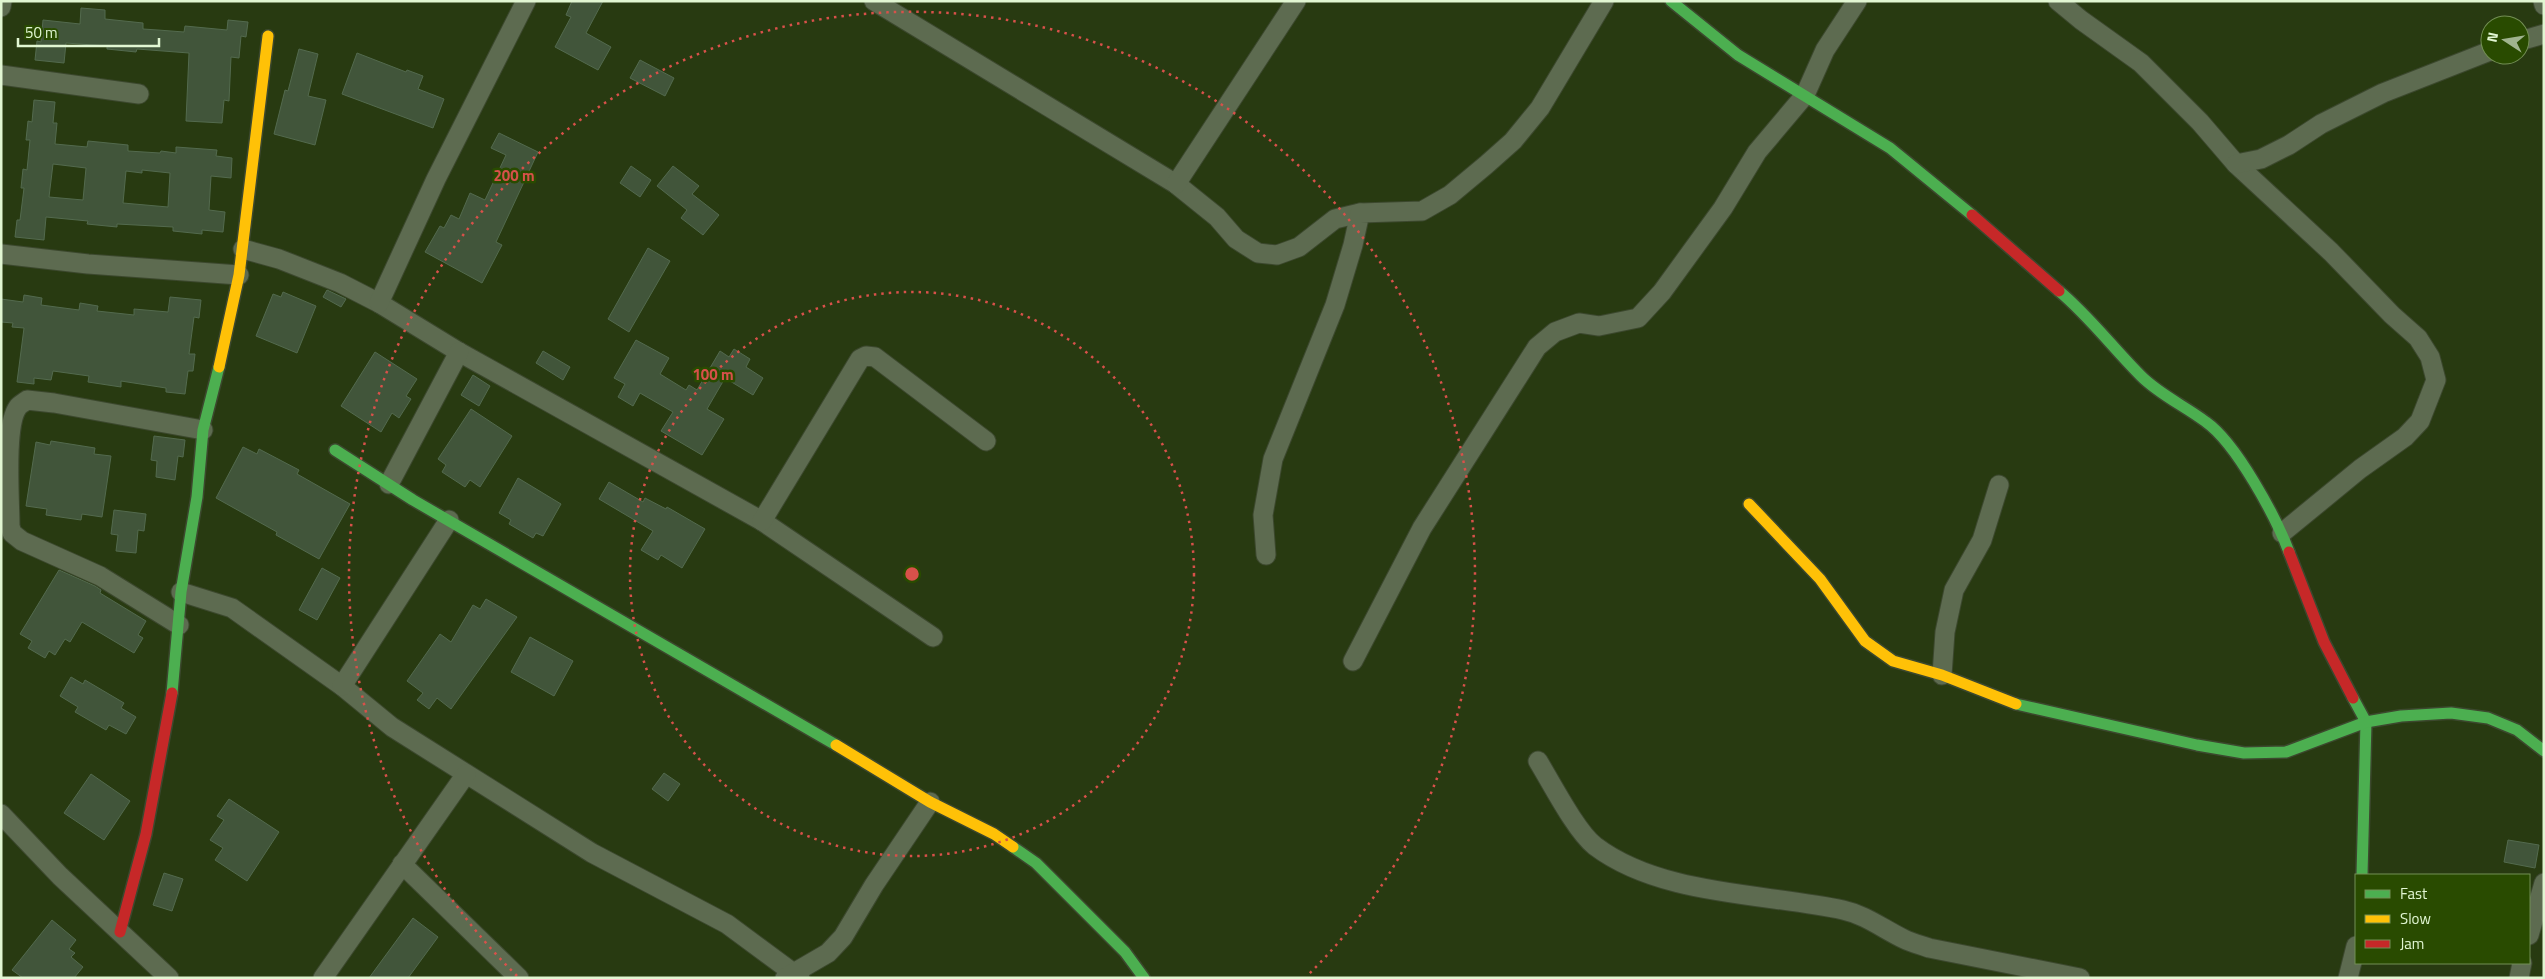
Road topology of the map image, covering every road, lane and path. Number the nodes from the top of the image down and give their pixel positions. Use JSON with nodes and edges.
{"nodes":[{"id":1,"x":2,"y":1,"type":"edge"},
{"id":2,"x":526,"y":1,"type":"edge"},
{"id":3,"x":874,"y":1,"type":"edge"},
{"id":4,"x":1604,"y":1,"type":"edge"},
{"id":5,"x":1671,"y":1,"type":"edge"},
{"id":6,"x":1858,"y":1,"type":"edge"},
{"id":7,"x":2058,"y":1,"type":"edge"},
{"id":8,"x":1294,"y":2,"type":"edge"},
{"id":9,"x":1,"y":6,"type":"edge"},
{"id":10,"x":2544,"y":34,"type":"edge"},
{"id":11,"x":268,"y":36,"type":"dead end"},
{"id":12,"x":2530,"y":38,"type":"edge"},
{"id":13,"x":2480,"y":55,"type":"edge"},
{"id":14,"x":1,"y":75,"type":"edge"},
{"id":15,"x":139,"y":94,"type":"dead end"},
{"id":16,"x":1805,"y":95,"type":"junction"},
{"id":17,"x":2236,"y":164,"type":"junction"},
{"id":18,"x":1176,"y":184,"type":"junction"},
{"id":19,"x":1360,"y":213,"type":"junction"},
{"id":20,"x":243,"y":249,"type":"junction"},
{"id":21,"x":1,"y":254,"type":"edge"},
{"id":22,"x":239,"y":275,"type":"junction"},
{"id":23,"x":379,"y":303,"type":"junction"},
{"id":24,"x":459,"y":352,"type":"junction"},
{"id":25,"x":203,"y":430,"type":"junction"},
{"id":26,"x":986,"y":441,"type":"dead end"},
{"id":27,"x":335,"y":450,"type":"dead end"},
{"id":28,"x":5,"y":452,"type":"edge"},
{"id":29,"x":388,"y":484,"type":"junction"},
{"id":30,"x":1999,"y":485,"type":"dead end"},
{"id":31,"x":1749,"y":504,"type":"dead end"},
{"id":32,"x":449,"y":520,"type":"junction"},
{"id":33,"x":762,"y":521,"type":"junction"},
{"id":34,"x":2282,"y":533,"type":"junction"},
{"id":35,"x":1266,"y":555,"type":"dead end"},
{"id":36,"x":181,"y":592,"type":"junction"},
{"id":37,"x":179,"y":625,"type":"junction"},
{"id":38,"x":933,"y":637,"type":"dead end"},
{"id":39,"x":1353,"y":661,"type":"dead end"},
{"id":40,"x":1942,"y":675,"type":"junction"},
{"id":41,"x":342,"y":686,"type":"junction"},
{"id":42,"x":2366,"y":722,"type":"junction"},
{"id":43,"x":2544,"y":751,"type":"edge"},
{"id":44,"x":1538,"y":761,"type":"dead end"},
{"id":45,"x":466,"y":774,"type":"junction"},
{"id":46,"x":930,"y":802,"type":"junction"},
{"id":47,"x":1,"y":814,"type":"edge"},
{"id":48,"x":402,"y":864,"type":"junction"},
{"id":49,"x":2362,"y":874,"type":"edge"},
{"id":50,"x":2544,"y":883,"type":"edge"},
{"id":51,"x":120,"y":932,"type":"junction"},
{"id":52,"x":2530,"y":932,"type":"edge"},
{"id":53,"x":2355,"y":950,"type":"edge"},
{"id":54,"x":2522,"y":964,"type":"edge"},
{"id":55,"x":792,"y":976,"type":"edge"},
{"id":56,"x":169,"y":978,"type":"edge"},
{"id":57,"x":323,"y":978,"type":"edge"},
{"id":58,"x":519,"y":978,"type":"edge"},
{"id":59,"x":1144,"y":978,"type":"edge"},
{"id":60,"x":2080,"y":978,"type":"edge"},
{"id":61,"x":2348,"y":978,"type":"edge"},
{"id":62,"x":2519,"y":978,"type":"edge"}],
"edges":[{"from":1,"to":9,"type":"street"},
{"from":2,"to":23,"type":"street"},
{"from":3,"to":18,"type":"street"},
{"from":4,"to":19,"type":"street"},
{"from":5,"to":16,"type":"street"},
{"from":6,"to":16,"type":"street"},
{"from":7,"to":17,"type":"street"},
{"from":8,"to":18,"type":"street"},
{"from":10,"to":12,"type":"street"},
{"from":11,"to":20,"type":"street"},
{"from":13,"to":17,"type":"street"},
{"from":14,"to":15,"type":"street"},
{"from":16,"to":34,"type":"street"},
{"from":16,"to":39,"type":"street"},
{"from":17,"to":34,"type":"street"},
{"from":18,"to":19,"type":"street"},
{"from":19,"to":35,"type":"street"},
{"from":20,"to":22,"type":"street"},
{"from":20,"to":23,"type":"street"},
{"from":21,"to":22,"type":"street"},
{"from":22,"to":25,"type":"street"},
{"from":23,"to":24,"type":"street"},
{"from":24,"to":29,"type":"street"},
{"from":24,"to":33,"type":"street"},
{"from":25,"to":28,"type":"street"},
{"from":25,"to":36,"type":"street"},
{"from":26,"to":33,"type":"street"},
{"from":27,"to":29,"type":"street"},
{"from":28,"to":37,"type":"street"},
{"from":29,"to":32,"type":"street"},
{"from":30,"to":40,"type":"street"},
{"from":31,"to":40,"type":"street"},
{"from":32,"to":41,"type":"street"},
{"from":32,"to":46,"type":"street"},
{"from":33,"to":38,"type":"street"},
{"from":34,"to":42,"type":"street"},
{"from":36,"to":37,"type":"street"},
{"from":36,"to":41,"type":"street"},
{"from":37,"to":51,"type":"street"},
{"from":40,"to":42,"type":"street"},
{"from":41,"to":45,"type":"street"},
{"from":42,"to":43,"type":"street"},
{"from":42,"to":49,"type":"street"},
{"from":44,"to":60,"type":"street"},
{"from":45,"to":48,"type":"street"},
{"from":45,"to":55,"type":"street"},
{"from":46,"to":55,"type":"street"},
{"from":46,"to":59,"type":"street"},
{"from":47,"to":51,"type":"street"},
{"from":48,"to":57,"type":"street"},
{"from":48,"to":58,"type":"street"},
{"from":50,"to":52,"type":"street"},
{"from":51,"to":56,"type":"street"},
{"from":53,"to":61,"type":"street"},
{"from":54,"to":62,"type":"street"}]}
